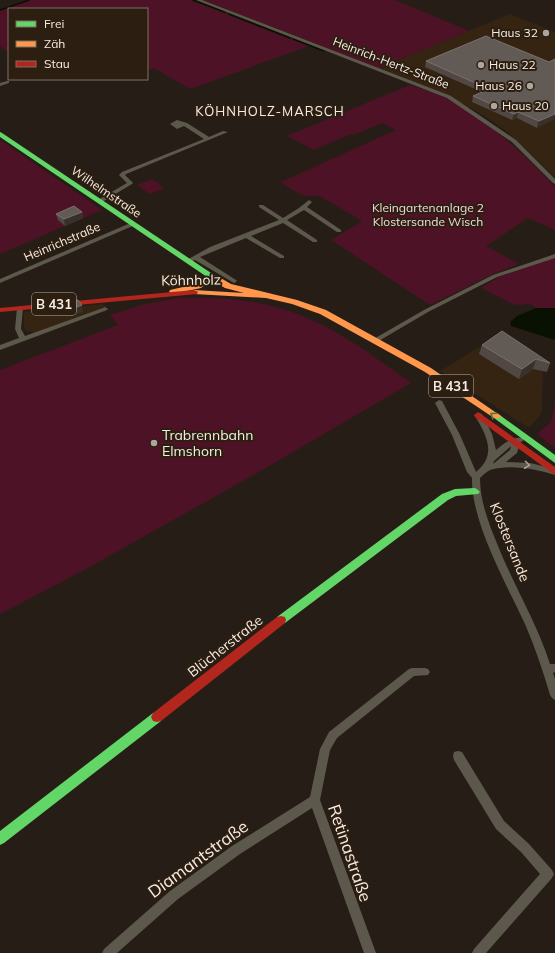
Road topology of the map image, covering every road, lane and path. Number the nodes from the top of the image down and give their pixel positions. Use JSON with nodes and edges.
{"nodes":[{"id":1,"x":198,"y":0,"type":"edge"},
{"id":2,"x":7,"y":82,"type":"dead end"},
{"id":3,"x":0,"y":85,"type":"edge"},
{"id":4,"x":185,"y":124,"type":"dead end"},
{"id":5,"x":225,"y":132,"type":"dead end"},
{"id":6,"x":0,"y":134,"type":"edge"},
{"id":7,"x":207,"y":138,"type":"junction"},
{"id":8,"x":555,"y":182,"type":"edge"},
{"id":9,"x":100,"y":201,"type":"junction"},
{"id":10,"x":309,"y":202,"type":"dead end"},
{"id":11,"x":260,"y":206,"type":"dead end"},
{"id":12,"x":304,"y":208,"type":"junction"},
{"id":13,"x":281,"y":220,"type":"junction"},
{"id":14,"x":134,"y":224,"type":"junction"},
{"id":15,"x":339,"y":231,"type":"dead end"},
{"id":16,"x":247,"y":236,"type":"junction"},
{"id":17,"x":315,"y":241,"type":"dead end"},
{"id":18,"x":555,"y":256,"type":"edge"},
{"id":19,"x":282,"y":257,"type":"dead end"},
{"id":20,"x":192,"y":259,"type":"junction"},
{"id":21,"x":200,"y":269,"type":"junction"},
{"id":22,"x":214,"y":278,"type":"junction"},
{"id":23,"x":0,"y":281,"type":"edge"},
{"id":24,"x":234,"y":281,"type":"dead end"},
{"id":25,"x":205,"y":282,"type":"junction"},
{"id":26,"x":209,"y":292,"type":"junction"},
{"id":27,"x":165,"y":294,"type":"junction"},
{"id":28,"x":266,"y":296,"type":"junction"},
{"id":29,"x":20,"y":308,"type":"junction"},
{"id":30,"x":105,"y":309,"type":"dead end"},
{"id":31,"x":0,"y":310,"type":"edge"},
{"id":32,"x":23,"y":339,"type":"junction"},
{"id":33,"x":375,"y":340,"type":"junction"},
{"id":34,"x":0,"y":348,"type":"edge"},
{"id":35,"x":439,"y":403,"type":"dead end"},
{"id":36,"x":473,"y":412,"type":"junction"},
{"id":37,"x":525,"y":436,"type":"junction"},
{"id":38,"x":516,"y":442,"type":"junction"},
{"id":39,"x":491,"y":459,"type":"junction"},
{"id":40,"x":555,"y":460,"type":"edge"},
{"id":41,"x":497,"y":466,"type":"junction"},
{"id":42,"x":487,"y":468,"type":"junction"},
{"id":43,"x":555,"y":472,"type":"edge"},
{"id":44,"x":476,"y":477,"type":"junction"},
{"id":45,"x":475,"y":492,"type":"junction"},
{"id":46,"x":551,"y":668,"type":"edge"},
{"id":47,"x":425,"y":672,"type":"dead end"},
{"id":48,"x":555,"y":695,"type":"edge"},
{"id":49,"x":458,"y":756,"type":"dead end"},
{"id":50,"x":315,"y":800,"type":"junction"},
{"id":51,"x":0,"y":839,"type":"edge"},
{"id":52,"x":108,"y":953,"type":"edge"},
{"id":53,"x":370,"y":953,"type":"edge"},
{"id":54,"x":478,"y":953,"type":"edge"}],
"edges":[{"from":1,"to":8,"type":"street","name":"Heinrich-Hertz-Straße"},
{"from":2,"to":3,"type":"street"},
{"from":4,"to":7,"type":"street"},
{"from":5,"to":7,"type":"street"},
{"from":6,"to":9,"type":"main road","name":"Wilhelmstraße"},
{"from":7,"to":9,"type":"street"},
{"from":9,"to":14,"type":"main road","name":"Wilhelmstraße"},
{"from":10,"to":12,"type":"street"},
{"from":11,"to":13,"type":"street"},
{"from":12,"to":13,"type":"street"},
{"from":12,"to":15,"type":"street"},
{"from":13,"to":16,"type":"street"},
{"from":13,"to":17,"type":"street"},
{"from":14,"to":20,"type":"main road","name":"Wilhelmstraße"},
{"from":14,"to":23,"type":"street","name":"Heinrichstraße"},
{"from":16,"to":19,"type":"street"},
{"from":16,"to":20,"type":"street"},
{"from":18,"to":33,"type":"street"},
{"from":20,"to":21,"type":"main road","name":"Wilhelmstraße"},
{"from":20,"to":24,"type":"street"},
{"from":21,"to":22,"type":"main road","name":"Wilhelmstraße"},
{"from":21,"to":25,"type":"main road"},
{"from":22,"to":26,"type":"main road"},
{"from":22,"to":28,"type":"main road","name":"Wilhelmstraße"},
{"from":25,"to":26,"type":"main road"},
{"from":25,"to":27,"type":"main road"},
{"from":26,"to":27,"type":"main road","name":"Köhnholz","number":"B 431"},
{"from":26,"to":28,"type":"main road","name":"Köhnholz","number":"B 431"},
{"from":27,"to":29,"type":"main road","name":"Köhnholz","number":"B 431"},
{"from":28,"to":33,"type":"main road","name":"Köhnholz","number":"B 431"},
{"from":29,"to":31,"type":"main road","name":"Köhnholz","number":"B 431"},
{"from":29,"to":32,"type":"street"},
{"from":30,"to":32,"type":"street"},
{"from":32,"to":34,"type":"street"},
{"from":33,"to":36,"type":"main road","number":"B 431"},
{"from":37,"to":33,"type":"main road","number":"B 431","one_way":true},
{"from":35,"to":44,"type":"street"},
{"from":36,"to":38,"type":"main road","number":"B 431"},
{"from":36,"to":39,"type":"street"},
{"from":37,"to":38,"type":"street"},
{"from":37,"to":40,"type":"main road","number":"B 431"},
{"from":38,"to":39,"type":"street"},
{"from":38,"to":41,"type":"street"},
{"from":38,"to":43,"type":"main road","number":"B 431"},
{"from":39,"to":42,"type":"street"},
{"from":41,"to":42,"type":"street"},
{"from":41,"to":43,"type":"street","one_way":true},
{"from":42,"to":44,"type":"street"},
{"from":44,"to":45,"type":"street","name":"Klostersande"},
{"from":45,"to":46,"type":"street","name":"Klostersande"},
{"from":45,"to":51,"type":"main road","name":"Blücherstraße"},
{"from":46,"to":48,"type":"street","name":"Klostersande"},
{"from":47,"to":50,"type":"street","name":"Retinastraße"},
{"from":49,"to":54,"type":"street"},
{"from":50,"to":52,"type":"street","name":"Diamantstraße"},
{"from":50,"to":53,"type":"street","name":"Retinastraße"}]}
